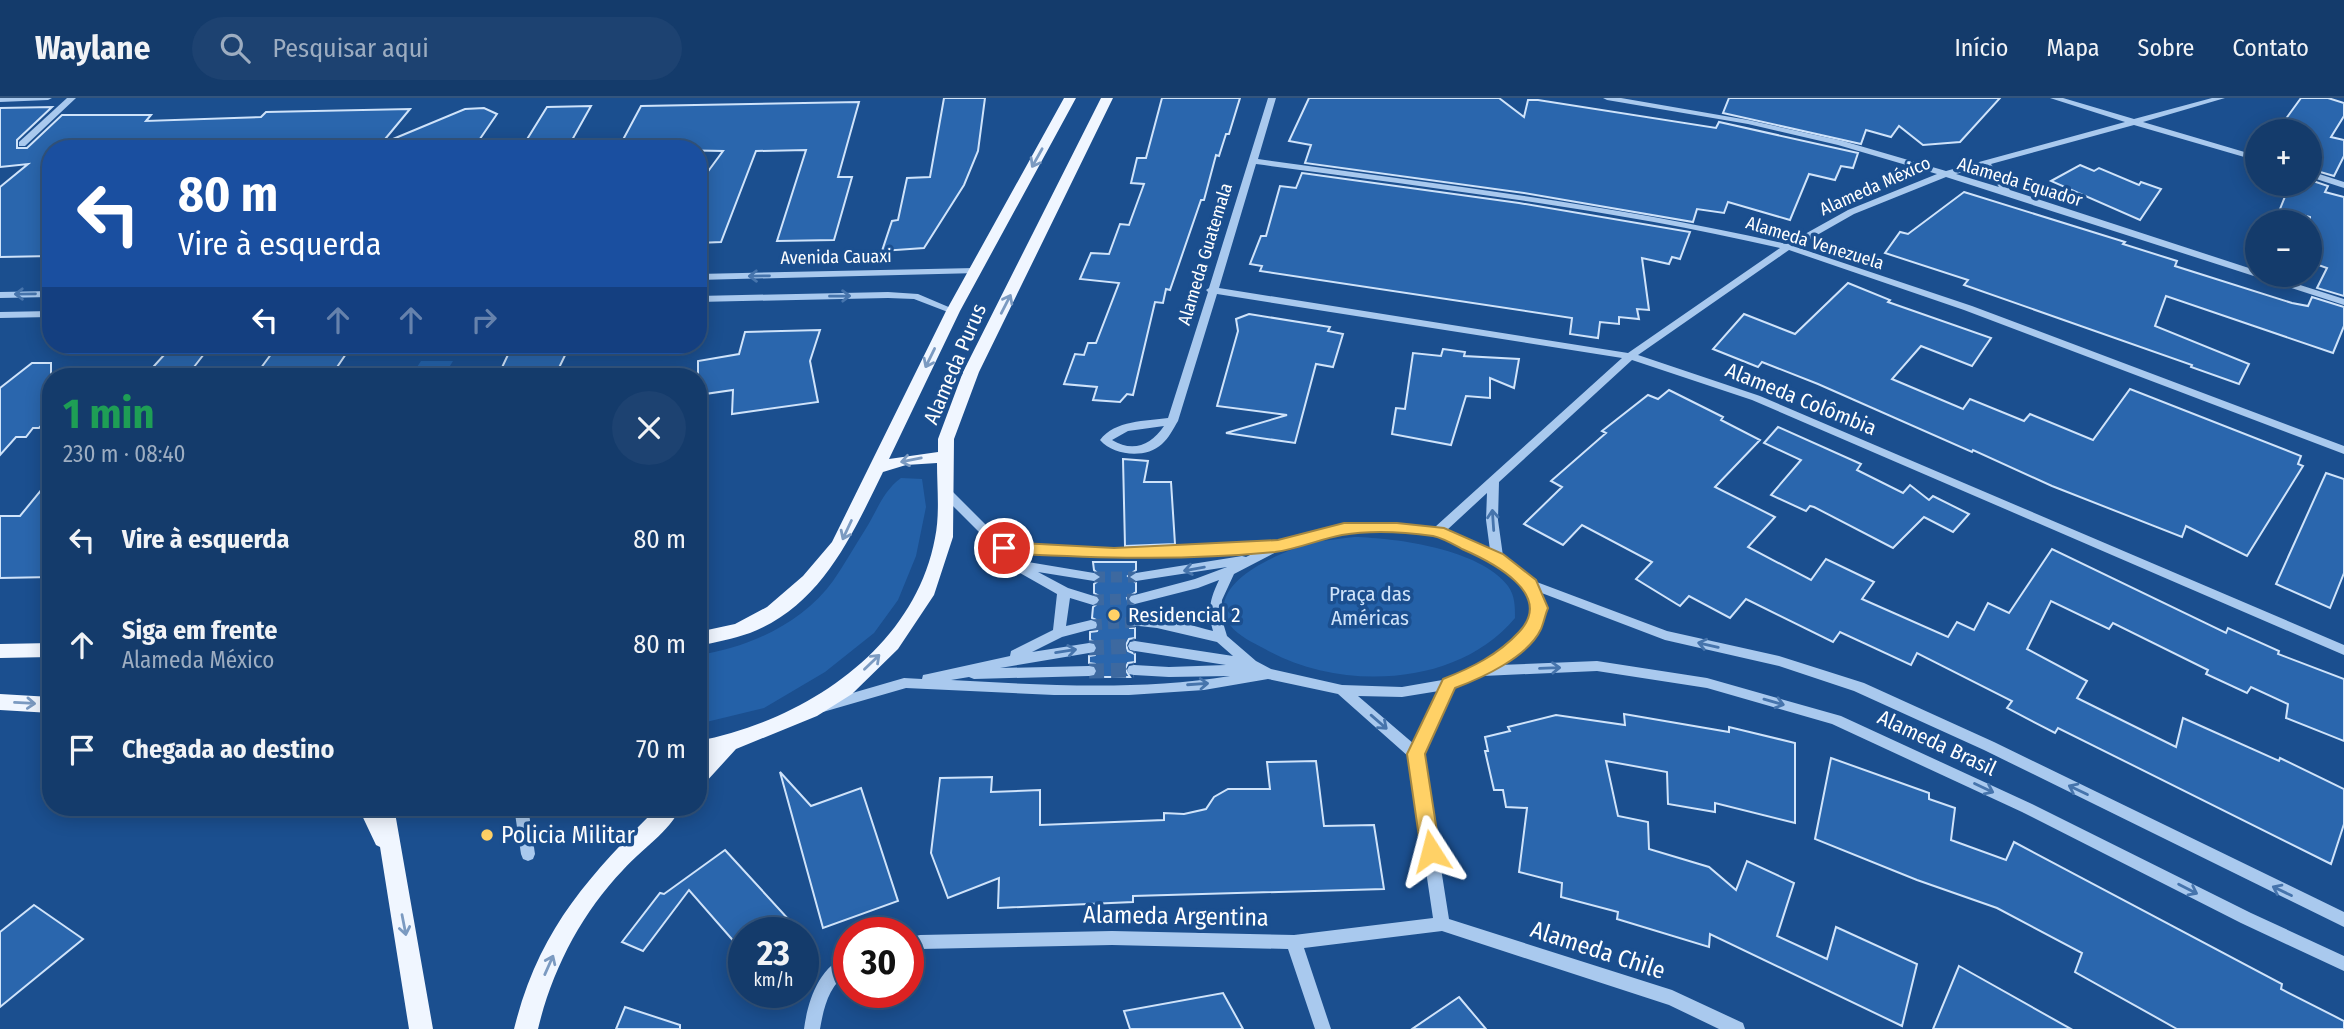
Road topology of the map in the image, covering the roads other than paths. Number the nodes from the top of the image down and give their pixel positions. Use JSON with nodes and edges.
{"nodes":[{"id":1,"x":48,"y":98,"type":"edge"},
{"id":2,"x":72,"y":98,"type":"edge"},
{"id":3,"x":1070,"y":98,"type":"edge"},
{"id":4,"x":1107,"y":98,"type":"edge"},
{"id":5,"x":1272,"y":98,"type":"edge"},
{"id":6,"x":1607,"y":98,"type":"edge"},
{"id":7,"x":2054,"y":98,"type":"edge"},
{"id":8,"x":2221,"y":98,"type":"edge"},
{"id":9,"x":0,"y":100,"type":"edge"},
{"id":10,"x":2136,"y":122,"type":"junction"},
{"id":11,"x":22,"y":144,"type":"dead end"},
{"id":12,"x":2245,"y":155,"type":"edge"},
{"id":13,"x":1252,"y":161,"type":"junction"},
{"id":14,"x":1986,"y":164,"type":"junction"},
{"id":15,"x":1955,"y":172,"type":"junction"},
{"id":16,"x":1942,"y":175,"type":"junction"},
{"id":17,"x":2322,"y":178,"type":"edge"},
{"id":18,"x":1965,"y":181,"type":"junction"},
{"id":19,"x":2344,"y":185,"type":"edge"},
{"id":20,"x":2007,"y":192,"type":"junction"},
{"id":21,"x":1788,"y":247,"type":"junction"},
{"id":22,"x":2245,"y":269,"type":"edge"},
{"id":23,"x":975,"y":271,"type":"junction"},
{"id":24,"x":876,"y":274,"type":"junction"},
{"id":25,"x":707,"y":277,"type":"edge"},
{"id":26,"x":2298,"y":287,"type":"edge"},
{"id":27,"x":1211,"y":289,"type":"junction"},
{"id":28,"x":42,"y":294,"type":"edge"},
{"id":29,"x":0,"y":295,"type":"edge"},
{"id":30,"x":869,"y":295,"type":"junction"},
{"id":31,"x":707,"y":299,"type":"edge"},
{"id":32,"x":2344,"y":302,"type":"edge"},
{"id":33,"x":953,"y":311,"type":"junction"},
{"id":34,"x":42,"y":314,"type":"edge"},
{"id":35,"x":0,"y":315,"type":"edge"},
{"id":36,"x":1630,"y":356,"type":"junction"},
{"id":37,"x":1173,"y":421,"type":"junction"},
{"id":38,"x":2344,"y":450,"type":"edge"},
{"id":39,"x":946,"y":457,"type":"junction"},
{"id":40,"x":876,"y":468,"type":"junction"},
{"id":41,"x":1493,"y":482,"type":"junction"},
{"id":42,"x":947,"y":494,"type":"junction"},
{"id":43,"x":1438,"y":531,"type":"junction"},
{"id":44,"x":1278,"y":546,"type":"junction"},
{"id":45,"x":1004,"y":548,"type":"junction"},
{"id":46,"x":1497,"y":558,"type":"junction"},
{"id":47,"x":1252,"y":559,"type":"junction"},
{"id":48,"x":1019,"y":565,"type":"junction"},
{"id":49,"x":1229,"y":571,"type":"junction"},
{"id":50,"x":1094,"y":577,"type":"tunnel mouth"},
{"id":51,"x":1136,"y":577,"type":"tunnel mouth"},
{"id":52,"x":1530,"y":584,"type":"junction"},
{"id":53,"x":1064,"y":592,"type":"junction"},
{"id":54,"x":1135,"y":599,"type":"tunnel mouth"},
{"id":55,"x":1093,"y":600,"type":"tunnel mouth"},
{"id":56,"x":1135,"y":622,"type":"tunnel mouth"},
{"id":57,"x":1091,"y":625,"type":"tunnel mouth"},
{"id":58,"x":1059,"y":634,"type":"junction"},
{"id":59,"x":707,"y":637,"type":"edge"},
{"id":60,"x":1221,"y":638,"type":"junction"},
{"id":61,"x":1135,"y":646,"type":"tunnel mouth"},
{"id":62,"x":1089,"y":648,"type":"tunnel mouth"},
{"id":63,"x":42,"y":650,"type":"edge"},
{"id":64,"x":2344,"y":650,"type":"edge"},
{"id":65,"x":0,"y":651,"type":"edge"},
{"id":66,"x":1000,"y":663,"type":"junction"},
{"id":67,"x":1259,"y":669,"type":"junction"},
{"id":68,"x":1134,"y":670,"type":"tunnel mouth"},
{"id":69,"x":1089,"y":671,"type":"tunnel mouth"},
{"id":70,"x":1482,"y":671,"type":"junction"},
{"id":71,"x":963,"y":673,"type":"junction"},
{"id":72,"x":904,"y":683,"type":"junction"},
{"id":73,"x":1449,"y":684,"type":"junction"},
{"id":74,"x":1342,"y":690,"type":"junction"},
{"id":75,"x":0,"y":702,"type":"edge"},
{"id":76,"x":42,"y":704,"type":"edge"},
{"id":77,"x":810,"y":711,"type":"junction"},
{"id":78,"x":729,"y":743,"type":"junction"},
{"id":79,"x":707,"y":747,"type":"edge"},
{"id":80,"x":1416,"y":754,"type":"junction"},
{"id":81,"x":707,"y":767,"type":"edge"},
{"id":82,"x":372,"y":816,"type":"edge"},
{"id":83,"x":385,"y":816,"type":"edge"},
{"id":84,"x":523,"y":816,"type":"edge"},
{"id":85,"x":662,"y":816,"type":"edge"},
{"id":86,"x":528,"y":854,"type":"dead end"},
{"id":87,"x":391,"y":858,"type":"junction"},
{"id":88,"x":2344,"y":920,"type":"edge"},
{"id":89,"x":1442,"y":924,"type":"junction"},
{"id":90,"x":1294,"y":942,"type":"junction"},
{"id":91,"x":924,"y":944,"type":"edge"},
{"id":92,"x":2344,"y":964,"type":"edge"},
{"id":93,"x":833,"y":977,"type":"edge"},
{"id":94,"x":421,"y":1029,"type":"edge"},
{"id":95,"x":526,"y":1029,"type":"edge"},
{"id":96,"x":812,"y":1029,"type":"edge"},
{"id":97,"x":1322,"y":1029,"type":"edge"},
{"id":98,"x":1737,"y":1029,"type":"edge"}],
"edges":[{"from":1,"to":9,"type":"street"},
{"from":2,"to":11,"type":"street"},
{"from":3,"to":23,"type":"main road","name":"Alameda Purus","one_way":true},
{"from":39,"to":4,"type":"main road","name":"Alameda Purus","one_way":true},
{"from":5,"to":13,"type":"street","name":"Alameda Guatemala"},
{"from":6,"to":16,"type":"street","name":"Alameda Equador"},
{"from":7,"to":10,"type":"street"},
{"from":8,"to":10,"type":"street","name":"Alameda México"},
{"from":10,"to":12,"type":"street"},
{"from":10,"to":14,"type":"street","name":"Alameda México"},
{"from":13,"to":21,"type":"street","name":"Alameda Venezuela"},
{"from":13,"to":27,"type":"street","name":"Alameda Guatemala"},
{"from":14,"to":15,"type":"street","name":"Alameda México"},
{"from":14,"to":20,"type":"street"},
{"from":15,"to":16,"type":"street","name":"Alameda México"},
{"from":15,"to":18,"type":"street"},
{"from":16,"to":18,"type":"street","name":"Alameda Equador"},
{"from":16,"to":21,"type":"street","name":"Alameda México"},
{"from":17,"to":19,"type":"street"},
{"from":18,"to":20,"type":"street","name":"Alameda Equador"},
{"from":20,"to":22,"type":"street","name":"Alameda Equador"},
{"from":21,"to":36,"type":"street","name":"Alameda México"},
{"from":21,"to":38,"type":"street","name":"Alameda Venezuela"},
{"from":23,"to":24,"type":"street","name":"Avenida Cauaxi"},
{"from":23,"to":33,"type":"main road","name":"Alameda Purus"},
{"from":24,"to":25,"type":"street","name":"Avenida Cauaxi","one_way":true},
{"from":24,"to":30,"type":"street"},
{"from":26,"to":32,"type":"street","name":"Alameda Equador"},
{"from":27,"to":36,"type":"street","name":"Alameda Colômbia"},
{"from":27,"to":37,"type":"street","name":"Alameda Guatemala"},
{"from":28,"to":29,"type":"street","one_way":true},
{"from":31,"to":30,"type":"street","name":"Avenida Cauaxi","one_way":true},
{"from":30,"to":33,"type":"street","name":"Avenida Cauaxi"},
{"from":33,"to":40,"type":"main road","name":"Alameda Purus","one_way":true},
{"from":34,"to":35,"type":"street"},
{"from":36,"to":41,"type":"street","name":"Alameda México"},
{"from":36,"to":64,"type":"street","name":"Alameda Colômbia"},
{"from":37,"to":37,"type":"street","name":"Alameda Guatemala"},
{"from":39,"to":40,"type":"main road","one_way":true},
{"from":39,"to":42,"type":"main road","name":"Alameda Purus"},
{"from":40,"to":59,"type":"main road","name":"Alameda Purus","one_way":true},
{"from":41,"to":43,"type":"street","name":"Alameda México"},
{"from":46,"to":41,"type":"street","one_way":true},
{"from":42,"to":45,"type":"street"},
{"from":77,"to":42,"type":"main road","name":"Alameda Purus","one_way":true},
{"from":43,"to":44,"type":"street"},
{"from":43,"to":46,"type":"street","name":"Alameda Brasil"},
{"from":44,"to":45,"type":"street"},
{"from":44,"to":47,"type":"street"},
{"from":45,"to":48,"type":"street"},
{"from":46,"to":52,"type":"street","name":"Alameda Brasil"},
{"from":47,"to":49,"type":"street"},
{"from":47,"to":51,"type":"street","one_way":true},
{"from":48,"to":50,"type":"street"},
{"from":48,"to":53,"type":"street"},
{"from":49,"to":54,"type":"street"},
{"from":49,"to":60,"type":"street"},
{"from":52,"to":70,"type":"street"},
{"from":88,"to":52,"type":"street","name":"Alameda Brasil","one_way":true},
{"from":53,"to":55,"type":"street"},
{"from":53,"to":58,"type":"street"},
{"from":56,"to":60,"type":"street"},
{"from":57,"to":58,"type":"street"},
{"from":58,"to":66,"type":"street"},
{"from":60,"to":67,"type":"street"},
{"from":61,"to":67,"type":"street"},
{"from":66,"to":62,"type":"street","one_way":true},
{"from":63,"to":65,"type":"main road"},
{"from":66,"to":71,"type":"street"},
{"from":67,"to":68,"type":"street"},
{"from":72,"to":67,"type":"street","one_way":true},
{"from":67,"to":74,"type":"street"},
{"from":69,"to":71,"type":"street"},
{"from":70,"to":73,"type":"street"},
{"from":70,"to":92,"type":"street","name":"Alameda Brasil","one_way":true},
{"from":71,"to":72,"type":"street"},
{"from":72,"to":77,"type":"street"},
{"from":73,"to":74,"type":"street"},
{"from":73,"to":80,"type":"street"},
{"from":74,"to":80,"type":"street","one_way":true},
{"from":75,"to":76,"type":"main road","one_way":true},
{"from":77,"to":78,"type":"main road","name":"Alameda Purus"},
{"from":78,"to":79,"type":"main road","name":"Alameda Purus"},
{"from":78,"to":81,"type":"main road"},
{"from":80,"to":89,"type":"street"},
{"from":82,"to":87,"type":"main road"},
{"from":83,"to":87,"type":"main road"},
{"from":84,"to":86,"type":"street"},
{"from":95,"to":85,"type":"main road","one_way":true},
{"from":87,"to":94,"type":"main road","one_way":true},
{"from":89,"to":90,"type":"street","name":"Alameda Argentina"},
{"from":89,"to":98,"type":"street","name":"Alameda Chile"},
{"from":90,"to":91,"type":"street","name":"Alameda Argentina"},
{"from":90,"to":97,"type":"street"},
{"from":93,"to":96,"type":"street"}]}
